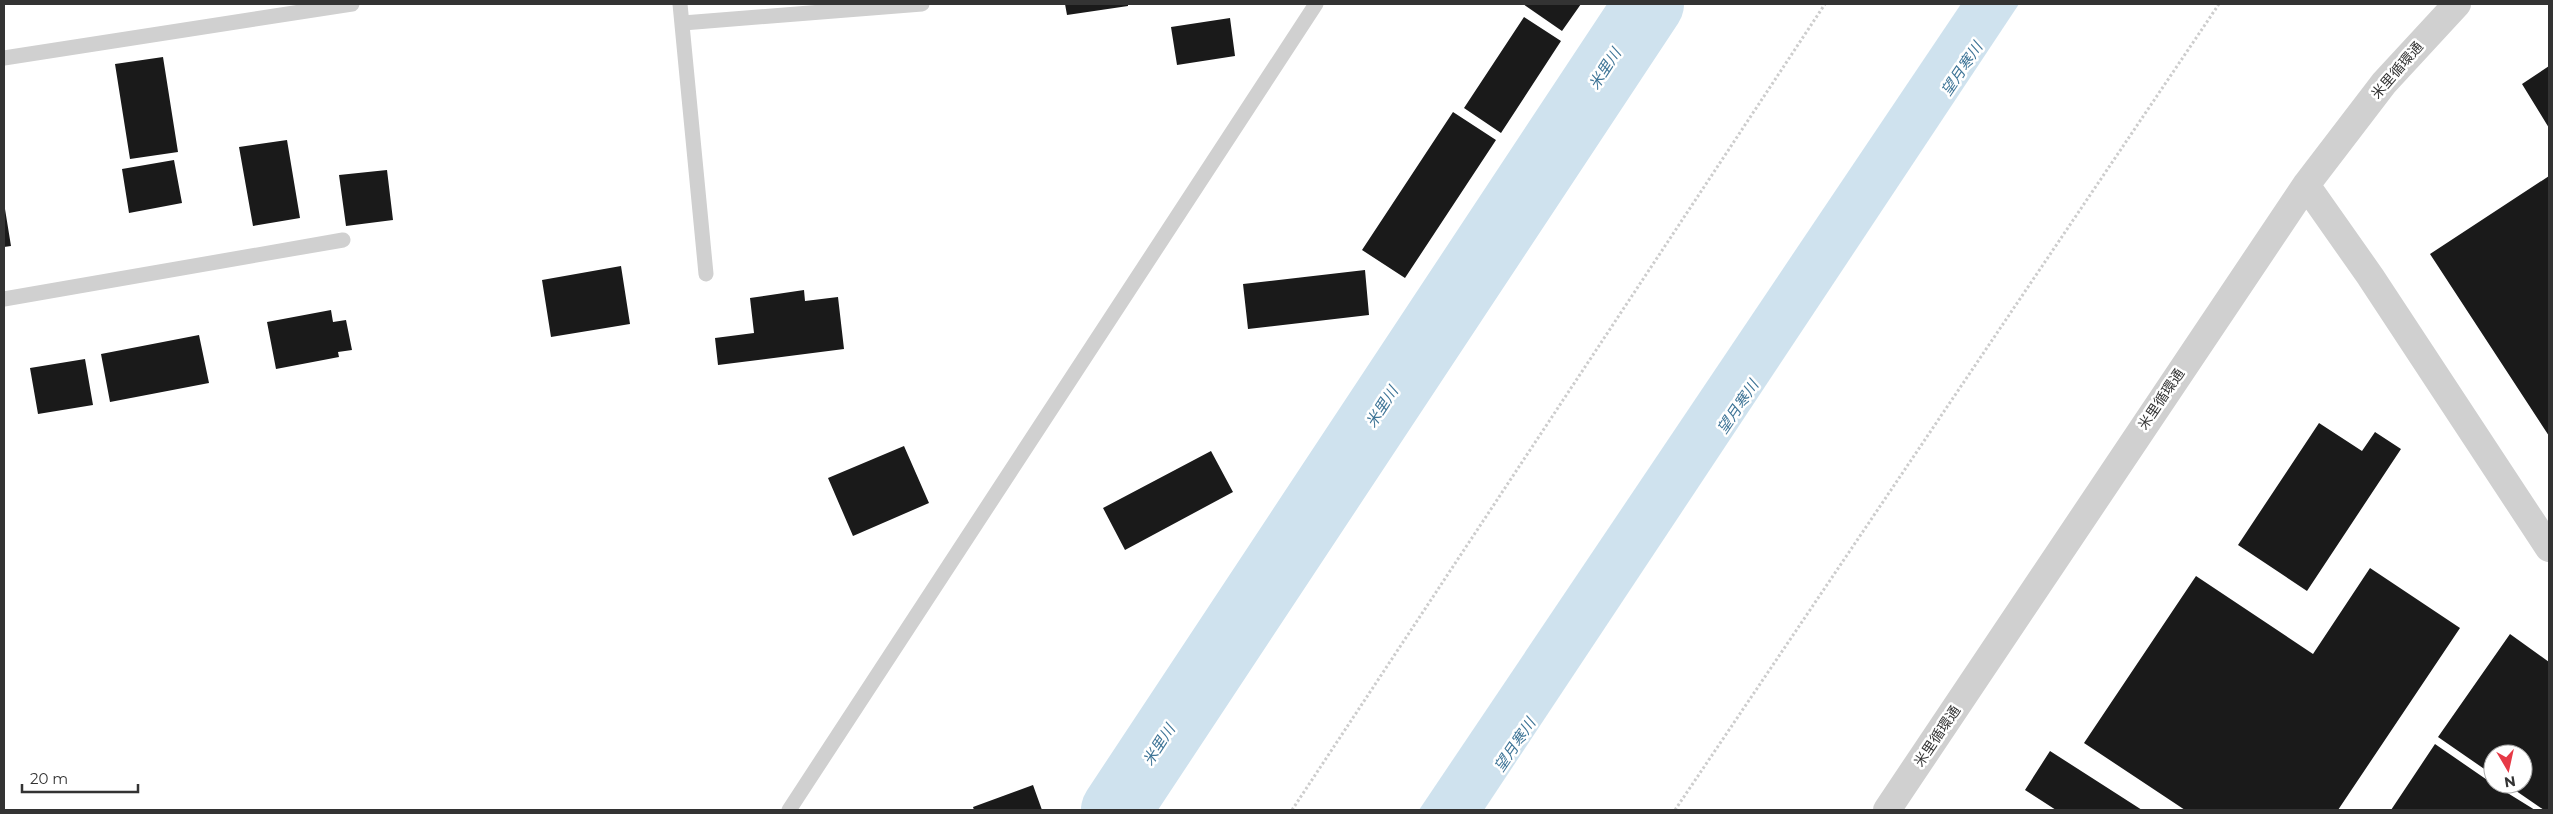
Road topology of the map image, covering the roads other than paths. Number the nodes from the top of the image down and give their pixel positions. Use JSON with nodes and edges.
{"nodes":[{"id":1,"x":352,"y":4,"type":"edge"},
{"id":2,"x":680,"y":4,"type":"edge"},
{"id":3,"x":922,"y":4,"type":"edge"},
{"id":4,"x":1316,"y":4,"type":"edge"},
{"id":5,"x":2457,"y":4,"type":"edge"},
{"id":6,"x":683,"y":23,"type":"junction"},
{"id":7,"x":4,"y":58,"type":"edge"},
{"id":8,"x":2306,"y":184,"type":"junction"},
{"id":9,"x":344,"y":240,"type":"dead end"},
{"id":10,"x":706,"y":274,"type":"dead end"},
{"id":11,"x":4,"y":299,"type":"edge"},
{"id":12,"x":2549,"y":548,"type":"edge"},
{"id":13,"x":788,"y":810,"type":"edge"},
{"id":14,"x":1887,"y":810,"type":"edge"}],
"edges":[{"from":1,"to":7,"type":"lane"},
{"from":2,"to":6,"type":"lane"},
{"from":3,"to":6,"type":"lane"},
{"from":4,"to":13,"type":"lane"},
{"from":5,"to":8,"type":"street","name":"米里循環通"},
{"from":6,"to":10,"type":"lane"},
{"from":8,"to":12,"type":"street"},
{"from":8,"to":14,"type":"street","name":"米里循環通"},
{"from":9,"to":11,"type":"lane"}]}
